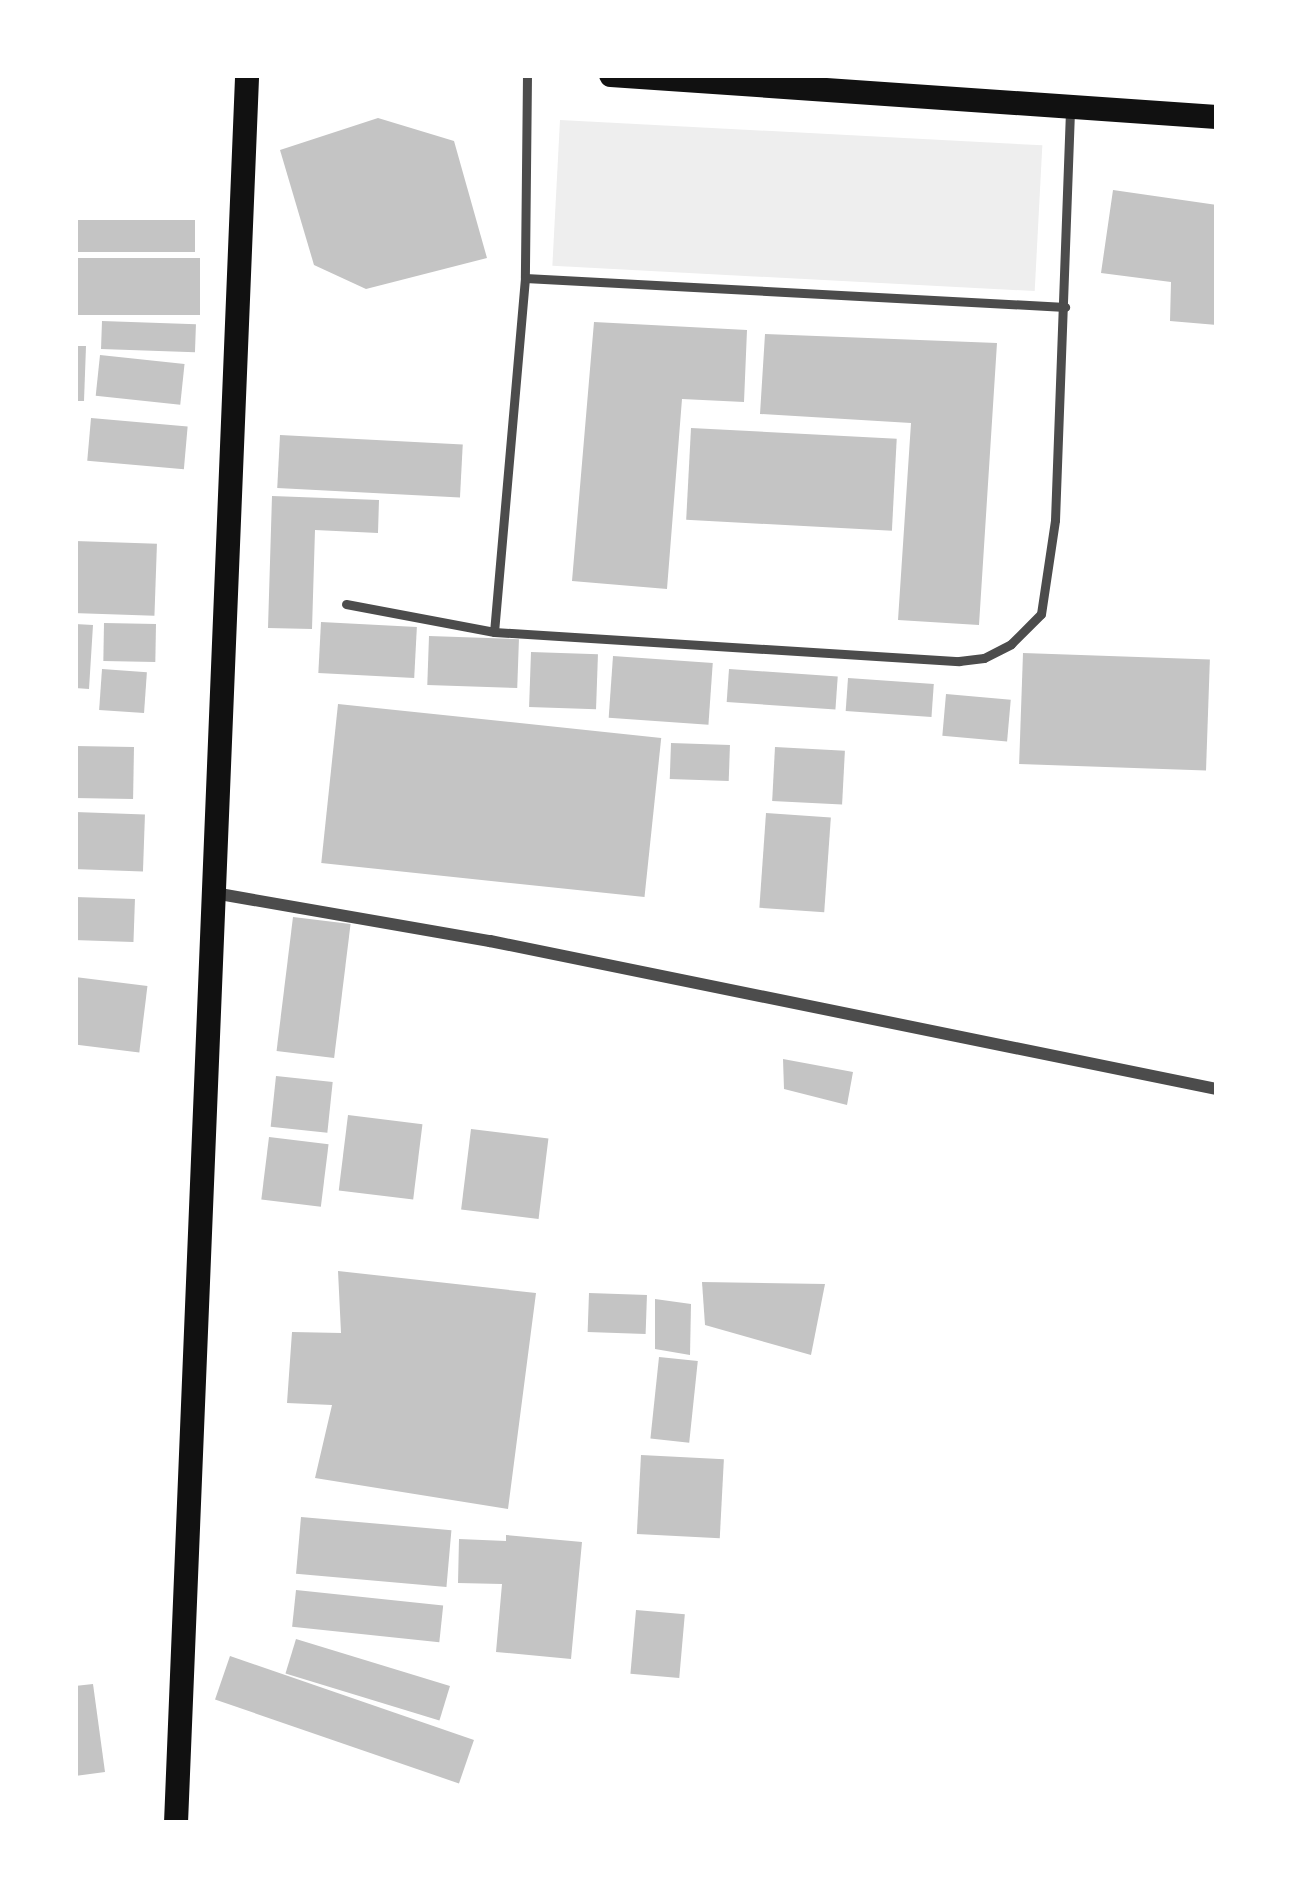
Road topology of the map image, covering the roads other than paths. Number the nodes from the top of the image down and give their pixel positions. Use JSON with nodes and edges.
{"nodes":[{"id":1,"x":247,"y":75,"type":"edge"},
{"id":2,"x":527,"y":75,"type":"edge"},
{"id":3,"x":610,"y":75,"type":"edge"},
{"id":4,"x":1070,"y":105,"type":"junction"},
{"id":5,"x":1217,"y":117,"type":"edge"},
{"id":6,"x":525,"y":278,"type":"junction"},
{"id":7,"x":1065,"y":307,"type":"junction"},
{"id":8,"x":346,"y":604,"type":"dead end"},
{"id":9,"x":494,"y":632,"type":"junction"},
{"id":10,"x":214,"y":893,"type":"junction"},
{"id":11,"x":1217,"y":1089,"type":"edge"},
{"id":12,"x":176,"y":1823,"type":"edge"}],
"edges":[{"from":1,"to":10,"type":"main road"},
{"from":2,"to":6,"type":"lane"},
{"from":3,"to":4,"type":"main road"},
{"from":4,"to":5,"type":"main road"},
{"from":4,"to":7,"type":"lane"},
{"from":6,"to":7,"type":"lane"},
{"from":6,"to":9,"type":"lane"},
{"from":7,"to":9,"type":"lane"},
{"from":8,"to":9,"type":"lane"},
{"from":10,"to":11,"type":"street"},
{"from":10,"to":12,"type":"main road"}]}
